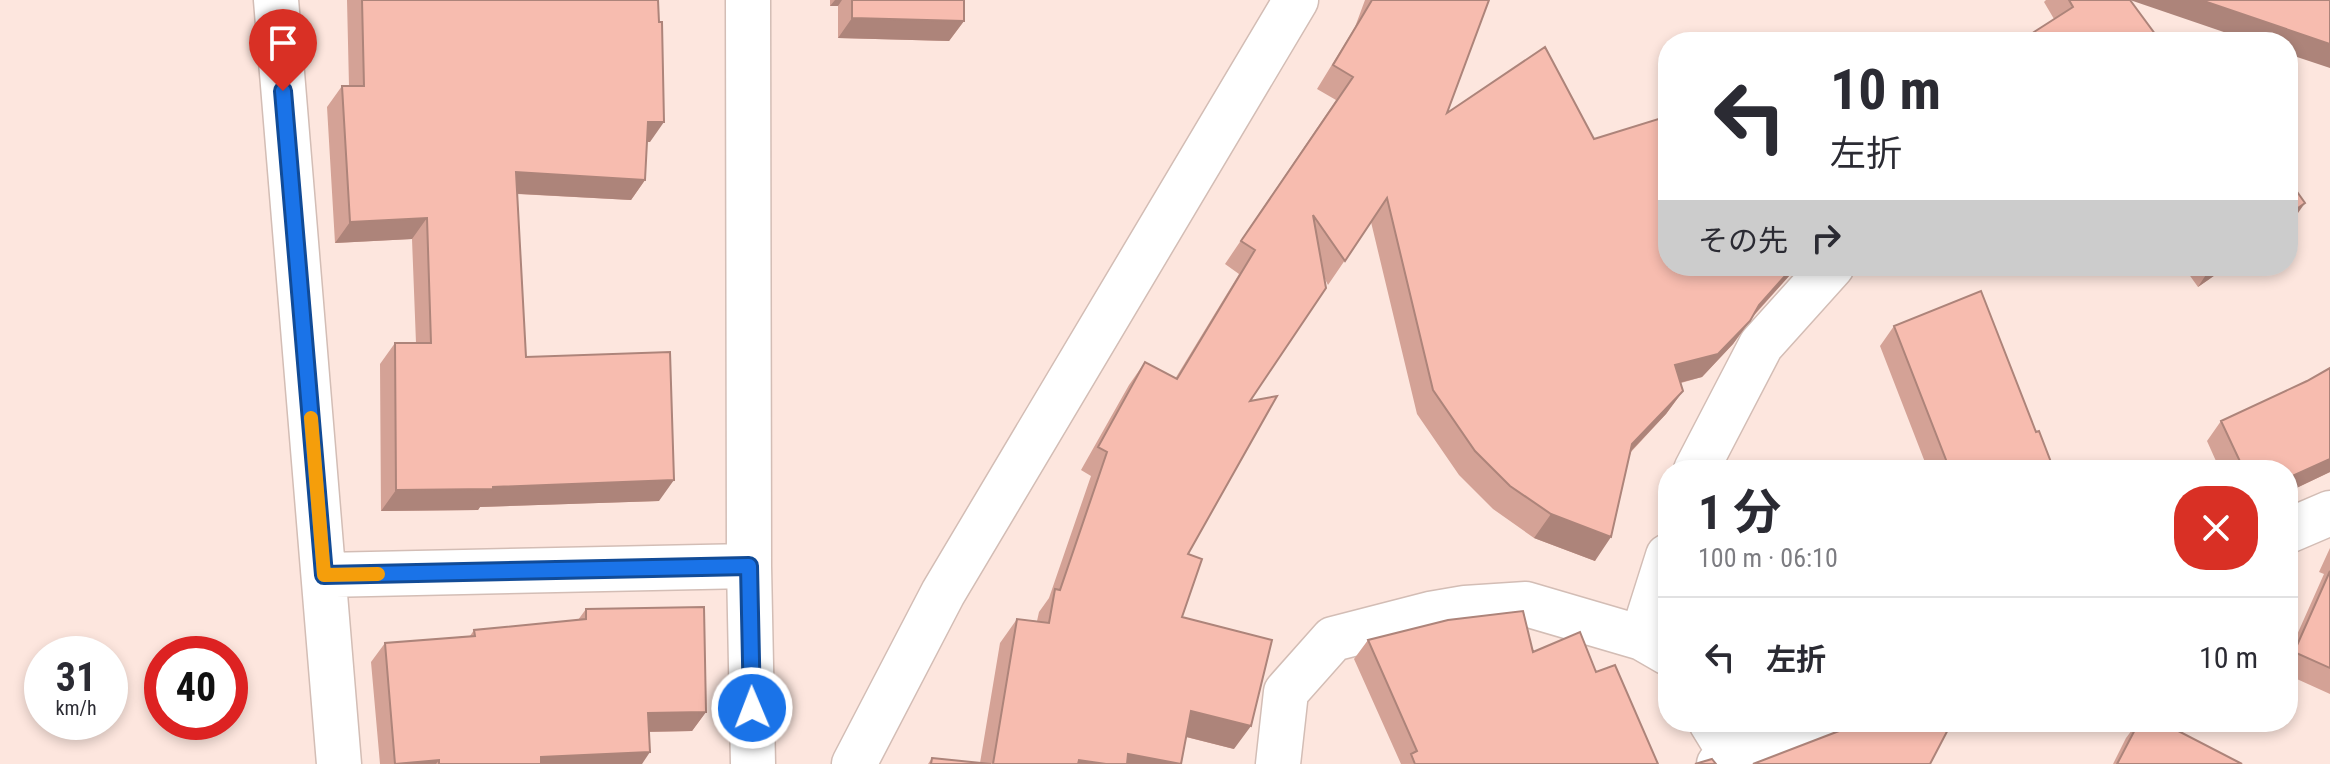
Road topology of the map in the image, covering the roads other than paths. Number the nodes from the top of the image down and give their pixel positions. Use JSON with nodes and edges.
{"nodes":[{"id":1,"x":276,"y":0,"type":"edge"},
{"id":2,"x":748,"y":0,"type":"edge"},
{"id":3,"x":1296,"y":0,"type":"edge"},
{"id":4,"x":1823,"y":276,"type":"edge"},
{"id":5,"x":1701,"y":460,"type":"edge"},
{"id":6,"x":2330,"y":513,"type":"edge"},
{"id":7,"x":2298,"y":527,"type":"edge"},
{"id":8,"x":749,"y":566,"type":"junction"},
{"id":9,"x":324,"y":575,"type":"junction"},
{"id":10,"x":1658,"y":625,"type":"edge"},
{"id":11,"x":1655,"y":646,"type":"edge"},
{"id":12,"x":1788,"y":732,"type":"edge"},
{"id":13,"x":1721,"y":748,"type":"edge"},
{"id":14,"x":339,"y":764,"type":"edge"},
{"id":15,"x":753,"y":764,"type":"edge"},
{"id":16,"x":854,"y":764,"type":"edge"},
{"id":17,"x":1278,"y":764,"type":"edge"}],
"edges":[{"from":1,"to":9,"type":"street"},
{"from":2,"to":8,"type":"street"},
{"from":3,"to":16,"type":"street"},
{"from":4,"to":5,"type":"street"},
{"from":6,"to":7,"type":"street"},
{"from":8,"to":9,"type":"street"},
{"from":8,"to":15,"type":"street"},
{"from":9,"to":14,"type":"street"},
{"from":10,"to":11,"type":"street"},
{"from":11,"to":17,"type":"street"},
{"from":12,"to":13,"type":"street"}]}
